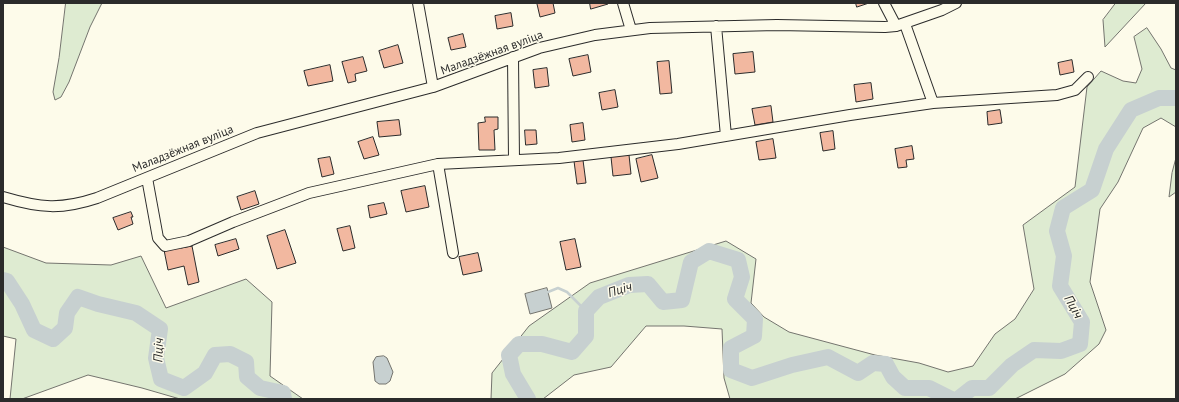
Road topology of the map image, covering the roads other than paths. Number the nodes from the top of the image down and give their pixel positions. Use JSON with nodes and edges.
{"nodes":[{"id":1,"x":418,"y":3,"type":"edge"},
{"id":2,"x":623,"y":3,"type":"edge"},
{"id":3,"x":884,"y":3,"type":"edge"},
{"id":4,"x":956,"y":3,"type":"edge"},
{"id":5,"x":901,"y":25,"type":"junction"},
{"id":6,"x":716,"y":26,"type":"junction"},
{"id":7,"x":631,"y":30,"type":"junction"},
{"id":8,"x":513,"y":57,"type":"junction"},
{"id":9,"x":1088,"y":77,"type":"dead end"},
{"id":10,"x":434,"y":87,"type":"junction"},
{"id":11,"x":933,"y":103,"type":"junction"},
{"id":12,"x":726,"y":136,"type":"junction"},
{"id":13,"x":514,"y":160,"type":"junction"},
{"id":14,"x":438,"y":164,"type":"junction"},
{"id":15,"x":147,"y":178,"type":"junction"},
{"id":16,"x":3,"y":197,"type":"edge"},
{"id":17,"x":453,"y":253,"type":"dead end"}],
"edges":[{"from":1,"to":10,"type":"street"},
{"from":2,"to":7,"type":"street"},
{"from":3,"to":5,"type":"street"},
{"from":4,"to":5,"type":"street","name":"Маладзёжная вуліца"},
{"from":5,"to":6,"type":"street","name":"Маладзёжная вуліца"},
{"from":5,"to":11,"type":"street"},
{"from":6,"to":7,"type":"street","name":"Маладзёжная вуліца"},
{"from":6,"to":12,"type":"street"},
{"from":7,"to":8,"type":"street","name":"Маладзёжная вуліца"},
{"from":8,"to":10,"type":"street","name":"Маладзёжная вуліца"},
{"from":8,"to":13,"type":"street"},
{"from":9,"to":11,"type":"street"},
{"from":10,"to":15,"type":"street","name":"Маладзёжная вуліца"},
{"from":11,"to":12,"type":"street"},
{"from":12,"to":13,"type":"street"},
{"from":13,"to":14,"type":"street"},
{"from":14,"to":15,"type":"street"},
{"from":14,"to":17,"type":"street"},
{"from":15,"to":16,"type":"street","name":"Маладзёжная вуліца"}]}
